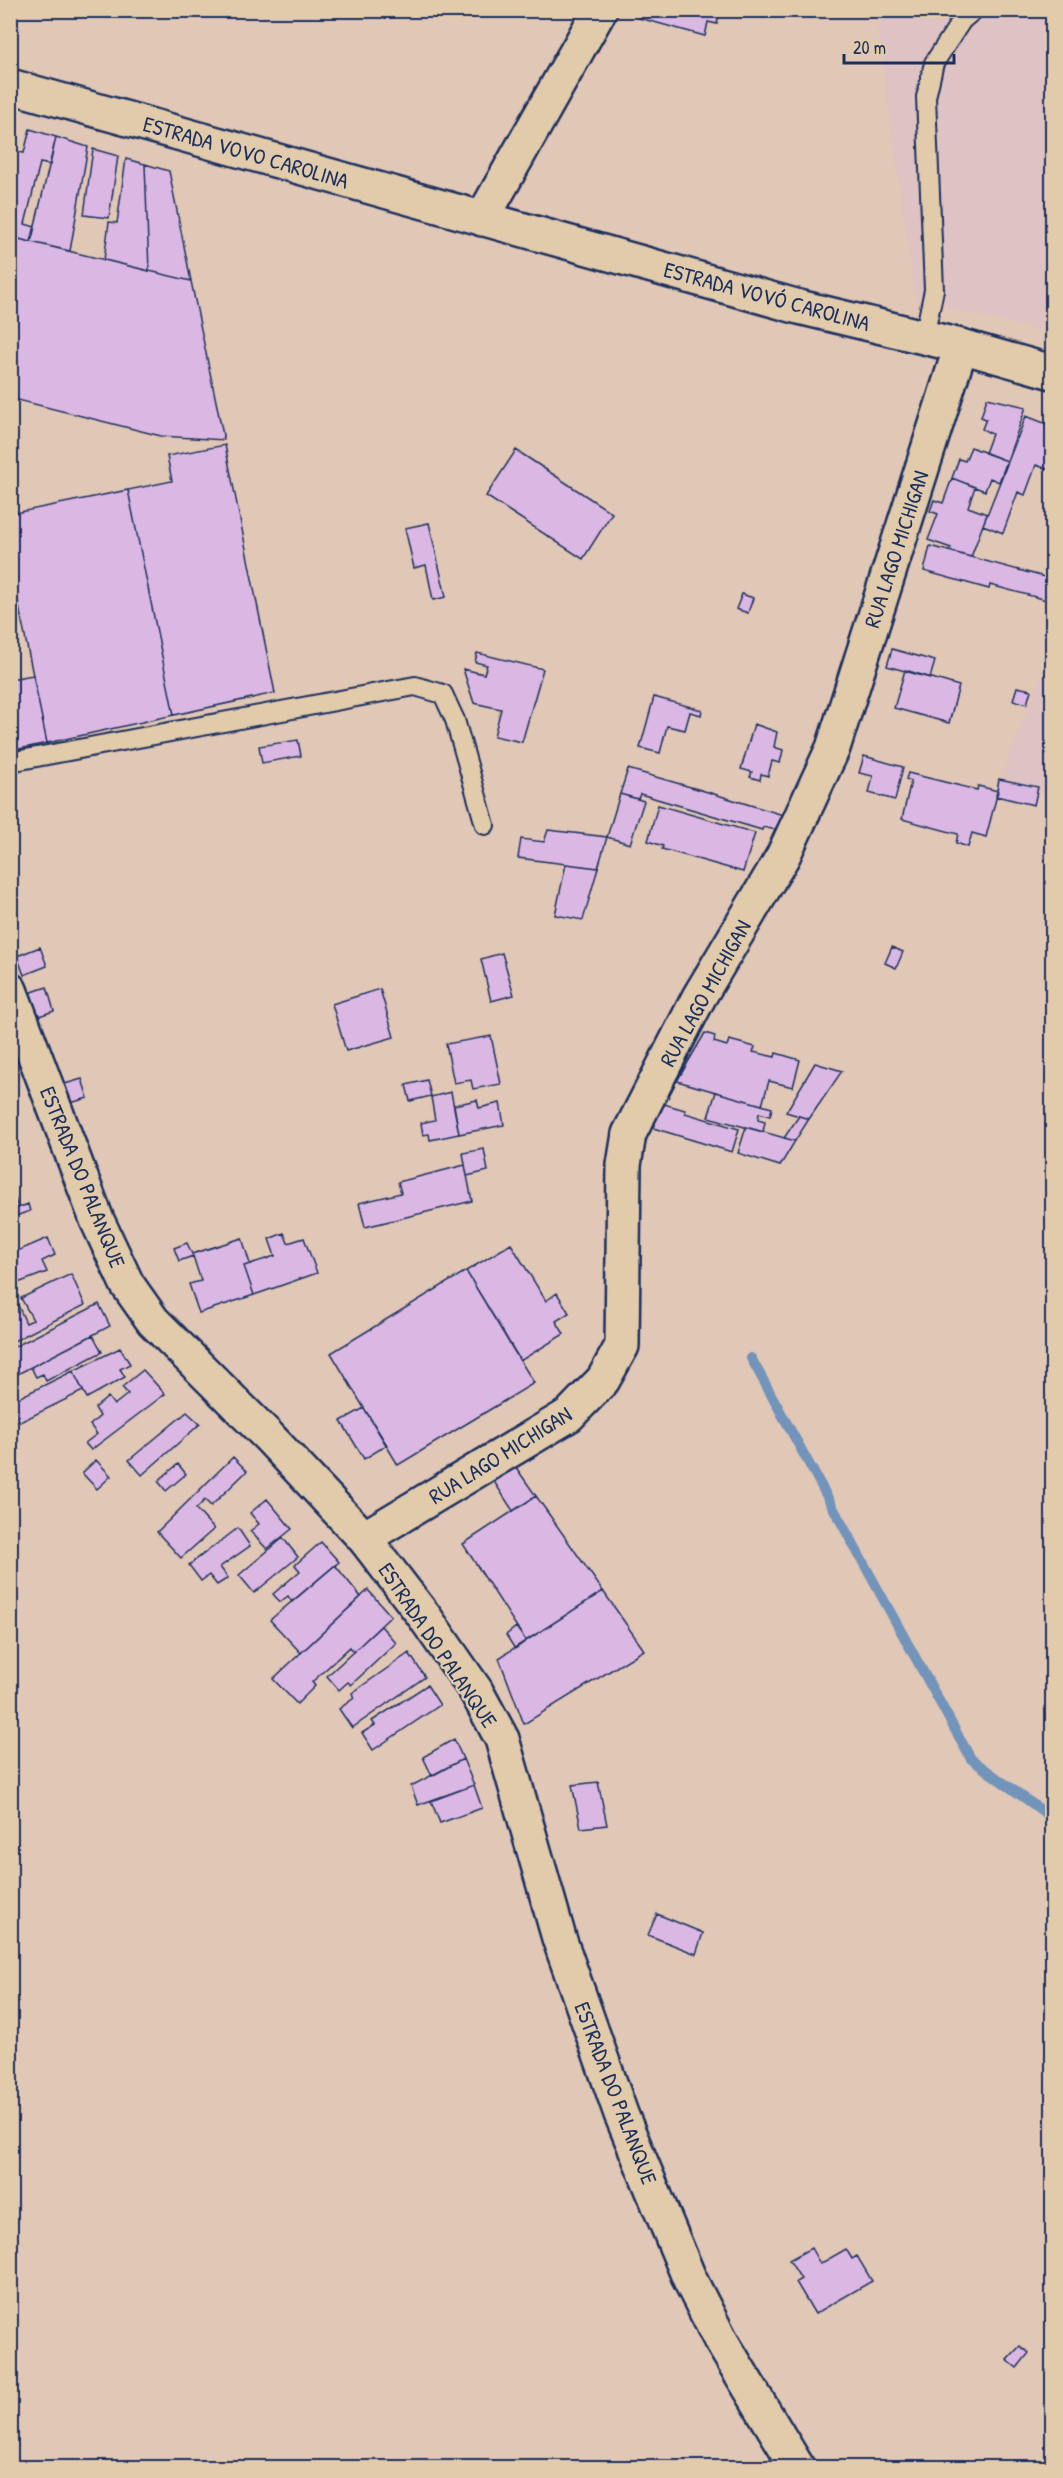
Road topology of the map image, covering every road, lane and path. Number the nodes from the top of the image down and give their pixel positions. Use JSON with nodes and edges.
{"nodes":[{"id":1,"x":600,"y":10,"type":"edge"},
{"id":2,"x":974,"y":10,"type":"edge"},
{"id":3,"x":10,"y":86,"type":"edge"},
{"id":4,"x":482,"y":219,"type":"junction"},
{"id":5,"x":924,"y":337,"type":"junction"},
{"id":6,"x":961,"y":346,"type":"junction"},
{"id":7,"x":1053,"y":372,"type":"edge"},
{"id":8,"x":10,"y":762,"type":"edge"},
{"id":9,"x":485,"y":825,"type":"dead end"},
{"id":10,"x":10,"y":990,"type":"edge"},
{"id":11,"x":364,"y":1538,"type":"junction"},
{"id":12,"x":798,"y":2468,"type":"edge"}],
"edges":[{"from":1,"to":4,"type":"street"},
{"from":2,"to":5,"type":"lane"},
{"from":3,"to":4,"type":"street","name":"ESTRADA VOVO CAROLINA"},
{"from":4,"to":5,"type":"street","name":"ESTRADA VOVÓ CAROLINA"},
{"from":5,"to":6,"type":"street","name":"ESTRADA VOVÓ CAROLINA"},
{"from":6,"to":7,"type":"street","name":"ESTRADA VOVÓ CAROLINA"},
{"from":6,"to":11,"type":"street","name":"RUA LAGO MICHIGAN"},
{"from":8,"to":9,"type":"lane"},
{"from":10,"to":11,"type":"street","name":"ESTRADA DO PALANQUE"},
{"from":11,"to":12,"type":"street","name":"ESTRADA DO PALANQUE"}]}
